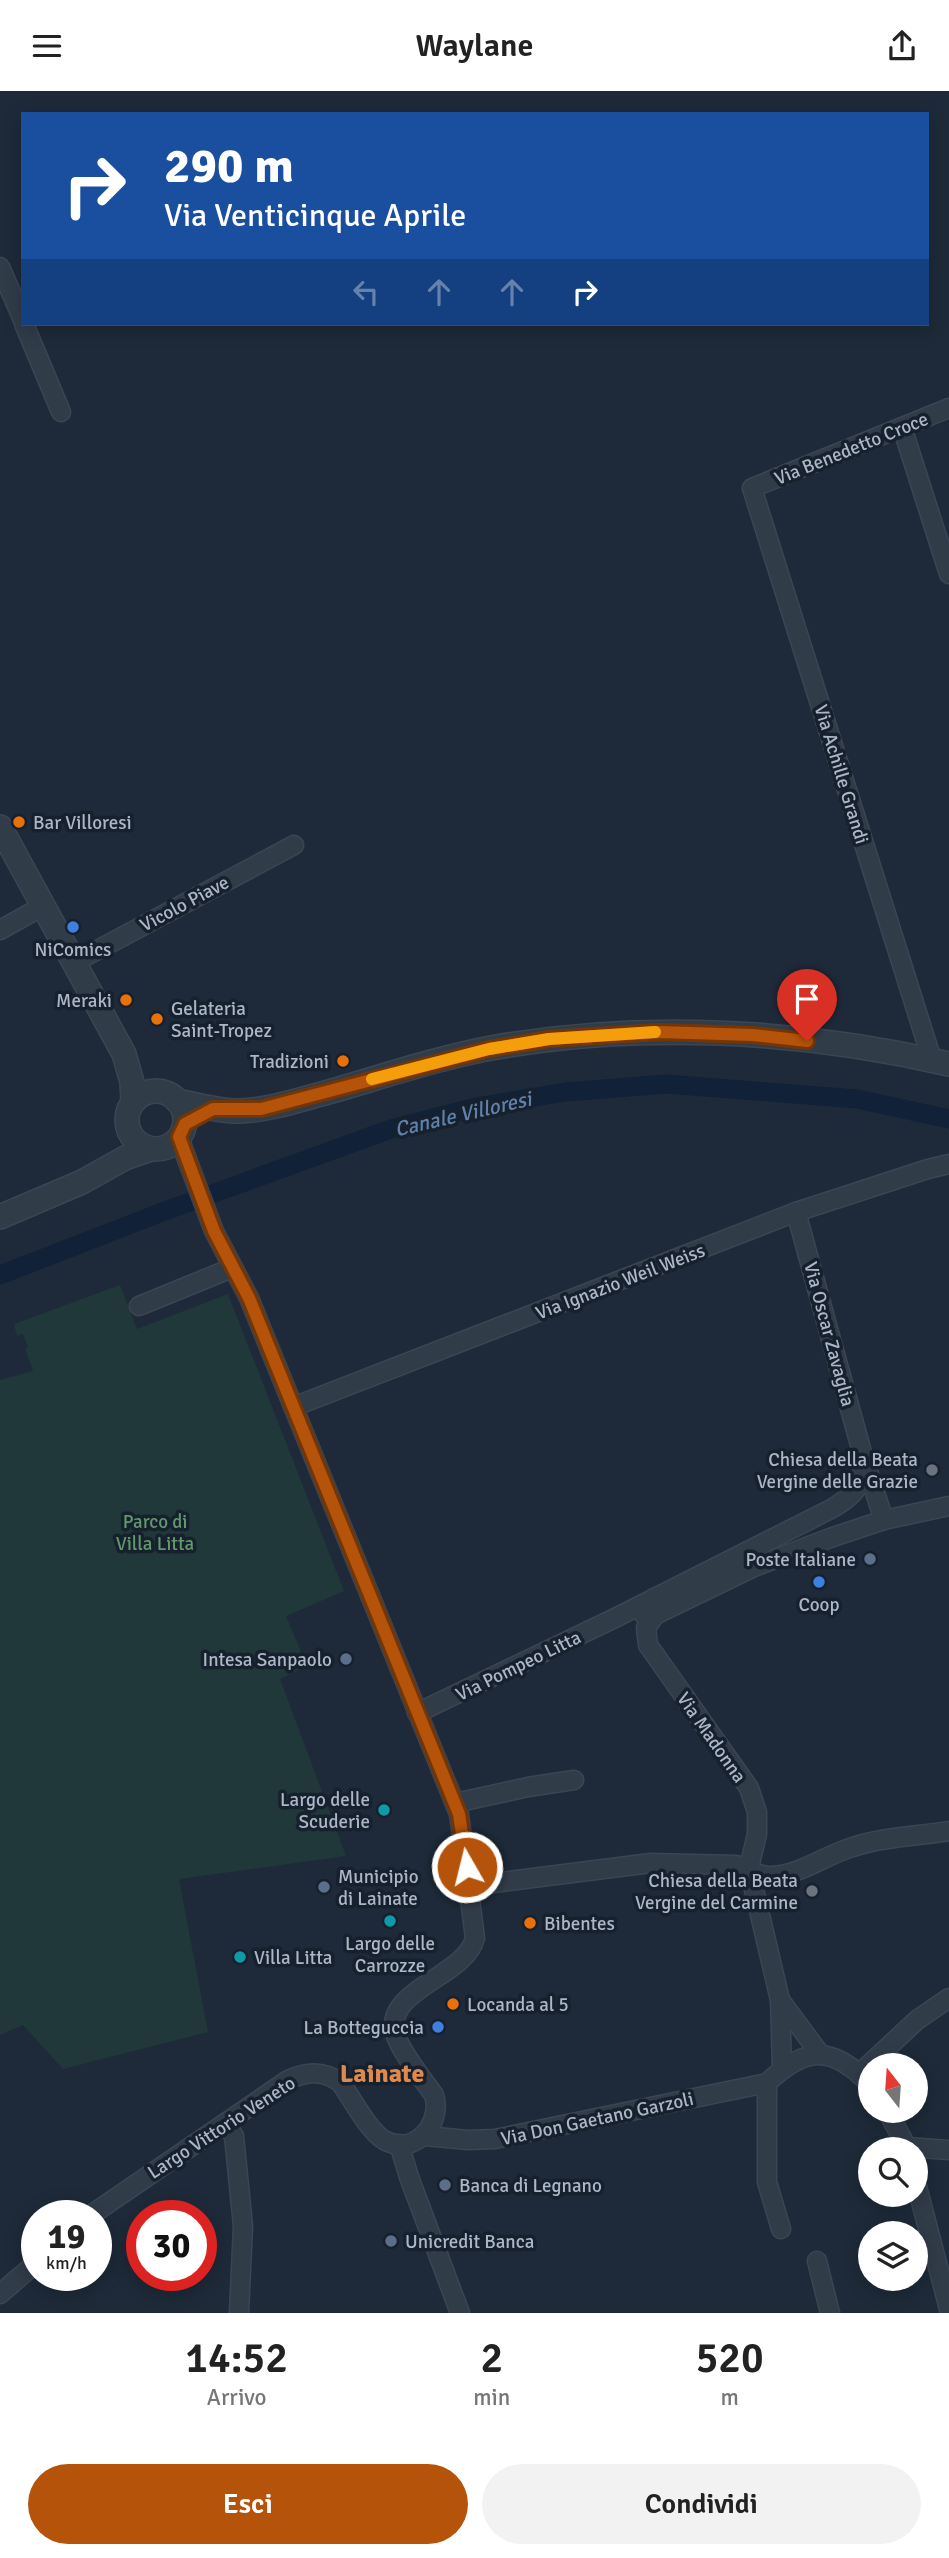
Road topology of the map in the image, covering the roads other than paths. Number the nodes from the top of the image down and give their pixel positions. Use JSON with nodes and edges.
{"nodes":[{"id":1,"x":0,"y":267,"type":"edge"},
{"id":2,"x":21,"y":317,"type":"edge"},
{"id":3,"x":25,"y":326,"type":"edge"},
{"id":4,"x":949,"y":408,"type":"edge"},
{"id":5,"x":61,"y":412,"type":"dead end"},
{"id":6,"x":902,"y":427,"type":"junction"},
{"id":7,"x":752,"y":488,"type":"joint"},
{"id":8,"x":949,"y":574,"type":"edge"},
{"id":9,"x":0,"y":827,"type":"edge"},
{"id":10,"x":294,"y":845,"type":"dead end"},
{"id":11,"x":44,"y":906,"type":"junction"},
{"id":12,"x":0,"y":930,"type":"edge"},
{"id":13,"x":75,"y":962,"type":"junction"},
{"id":14,"x":124,"y":1054,"type":"junction"},
{"id":15,"x":940,"y":1062,"type":"edge"},
{"id":16,"x":168,"y":1096,"type":"junction"},
{"id":17,"x":133,"y":1102,"type":"junction"},
{"id":18,"x":213,"y":1109,"type":"junction"},
{"id":19,"x":128,"y":1129,"type":"junction"},
{"id":20,"x":184,"y":1139,"type":"junction"},
{"id":21,"x":151,"y":1149,"type":"junction"},
{"id":22,"x":949,"y":1164,"type":"edge"},
{"id":23,"x":109,"y":1166,"type":"junction"},
{"id":24,"x":796,"y":1212,"type":"junction"},
{"id":25,"x":0,"y":1217,"type":"edge"},
{"id":26,"x":232,"y":1268,"type":"junction"},
{"id":27,"x":139,"y":1306,"type":"dead end"},
{"id":28,"x":293,"y":1407,"type":"junction"},
{"id":29,"x":863,"y":1456,"type":"junction"},
{"id":30,"x":841,"y":1503,"type":"junction"},
{"id":31,"x":949,"y":1506,"type":"edge"},
{"id":32,"x":884,"y":1520,"type":"junction"},
{"id":33,"x":850,"y":1531,"type":"junction"},
{"id":34,"x":655,"y":1607,"type":"junction"},
{"id":35,"x":416,"y":1713,"type":"junction"},
{"id":36,"x":574,"y":1780,"type":"dead end"},
{"id":37,"x":455,"y":1803,"type":"junction"},
{"id":38,"x":949,"y":1831,"type":"edge"},
{"id":39,"x":749,"y":1868,"type":"junction"},
{"id":40,"x":470,"y":1886,"type":"junction"},
{"id":41,"x":949,"y":1998,"type":"edge"},
{"id":42,"x":780,"y":2000,"type":"junction"},
{"id":43,"x":888,"y":2053,"type":"edge"},
{"id":44,"x":820,"y":2054,"type":"junction"},
{"id":45,"x":782,"y":2069,"type":"junction"},
{"id":46,"x":858,"y":2074,"type":"edge"},
{"id":47,"x":767,"y":2083,"type":"junction"},
{"id":48,"x":225,"y":2123,"type":"junction"},
{"id":49,"x":413,"y":2140,"type":"junction"},
{"id":50,"x":928,"y":2149,"type":"edge"},
{"id":51,"x":949,"y":2150,"type":"edge"},
{"id":52,"x":112,"y":2201,"type":"edge"},
{"id":53,"x":922,"y":2207,"type":"edge"},
{"id":54,"x":781,"y":2229,"type":"dead end"},
{"id":55,"x":817,"y":2261,"type":"dead end"},
{"id":56,"x":21,"y":2276,"type":"edge"},
{"id":57,"x":0,"y":2294,"type":"edge"},
{"id":58,"x":949,"y":2309,"type":"edge"},
{"id":59,"x":239,"y":2313,"type":"edge"},
{"id":60,"x":460,"y":2313,"type":"edge"},
{"id":61,"x":830,"y":2313,"type":"edge"}],
"edges":[{"from":1,"to":2,"type":"street"},
{"from":3,"to":5,"type":"street"},
{"from":4,"to":6,"type":"street","name":"Via Benedetto Croce"},
{"from":6,"to":7,"type":"street","name":"Via Benedetto Croce"},
{"from":6,"to":8,"type":"street"},
{"from":7,"to":15,"type":"street","name":"Via Achille Grandi"},
{"from":9,"to":11,"type":"street"},
{"from":10,"to":13,"type":"street","name":"Vicolo Piave"},
{"from":11,"to":12,"type":"street"},
{"from":11,"to":13,"type":"street"},
{"from":13,"to":14,"type":"street"},
{"from":14,"to":16,"type":"street"},
{"from":14,"to":17,"type":"street"},
{"from":15,"to":18,"type":"street"},
{"from":16,"to":17,"type":"street"},
{"from":16,"to":18,"type":"street"},
{"from":16,"to":20,"type":"street"},
{"from":17,"to":19,"type":"street"},
{"from":18,"to":20,"type":"street"},
{"from":19,"to":21,"type":"street"},
{"from":19,"to":23,"type":"street"},
{"from":20,"to":21,"type":"street"},
{"from":20,"to":26,"type":"street"},
{"from":21,"to":23,"type":"street"},
{"from":22,"to":24,"type":"street","name":"Via Ignazio Weil Weiss"},
{"from":23,"to":25,"type":"street"},
{"from":24,"to":28,"type":"street","name":"Via Ignazio Weil Weiss"},
{"from":24,"to":29,"type":"street","name":"Via Oscar Zavaglia"},
{"from":26,"to":27,"type":"street"},
{"from":26,"to":28,"type":"street"},
{"from":28,"to":35,"type":"street"},
{"from":29,"to":30,"type":"street","name":"Via Oscar Zavaglia"},
{"from":29,"to":32,"type":"street","name":"Via Oscar Zavaglia"},
{"from":30,"to":33,"type":"street"},
{"from":30,"to":34,"type":"street","name":"Via Pompeo Litta"},
{"from":31,"to":32,"type":"street","name":"Via Pompeo Litta"},
{"from":32,"to":33,"type":"street","name":"Via Pompeo Litta"},
{"from":33,"to":34,"type":"street","name":"Via Pompeo Litta"},
{"from":34,"to":35,"type":"street","name":"Via Pompeo Litta"},
{"from":34,"to":39,"type":"street","name":"Via Madonna"},
{"from":35,"to":37,"type":"street"},
{"from":36,"to":37,"type":"street"},
{"from":37,"to":40,"type":"street"},
{"from":38,"to":39,"type":"street"},
{"from":39,"to":40,"type":"street"},
{"from":39,"to":42,"type":"street"},
{"from":40,"to":49,"type":"street"},
{"from":41,"to":43,"type":"street"},
{"from":42,"to":44,"type":"street"},
{"from":42,"to":45,"type":"street"},
{"from":44,"to":45,"type":"street"},
{"from":44,"to":46,"type":"street"},
{"from":45,"to":47,"type":"street"},
{"from":47,"to":49,"type":"street","name":"Via Don Gaetano Garzoli"},
{"from":47,"to":54,"type":"street"},
{"from":48,"to":49,"type":"street","name":"Largo Vittorio Veneto"},
{"from":48,"to":52,"type":"street","name":"Largo Vittorio Veneto"},
{"from":48,"to":59,"type":"street"},
{"from":49,"to":60,"type":"street"},
{"from":50,"to":51,"type":"street"},
{"from":53,"to":58,"type":"street"},
{"from":55,"to":61,"type":"street"},
{"from":56,"to":57,"type":"street"}]}
